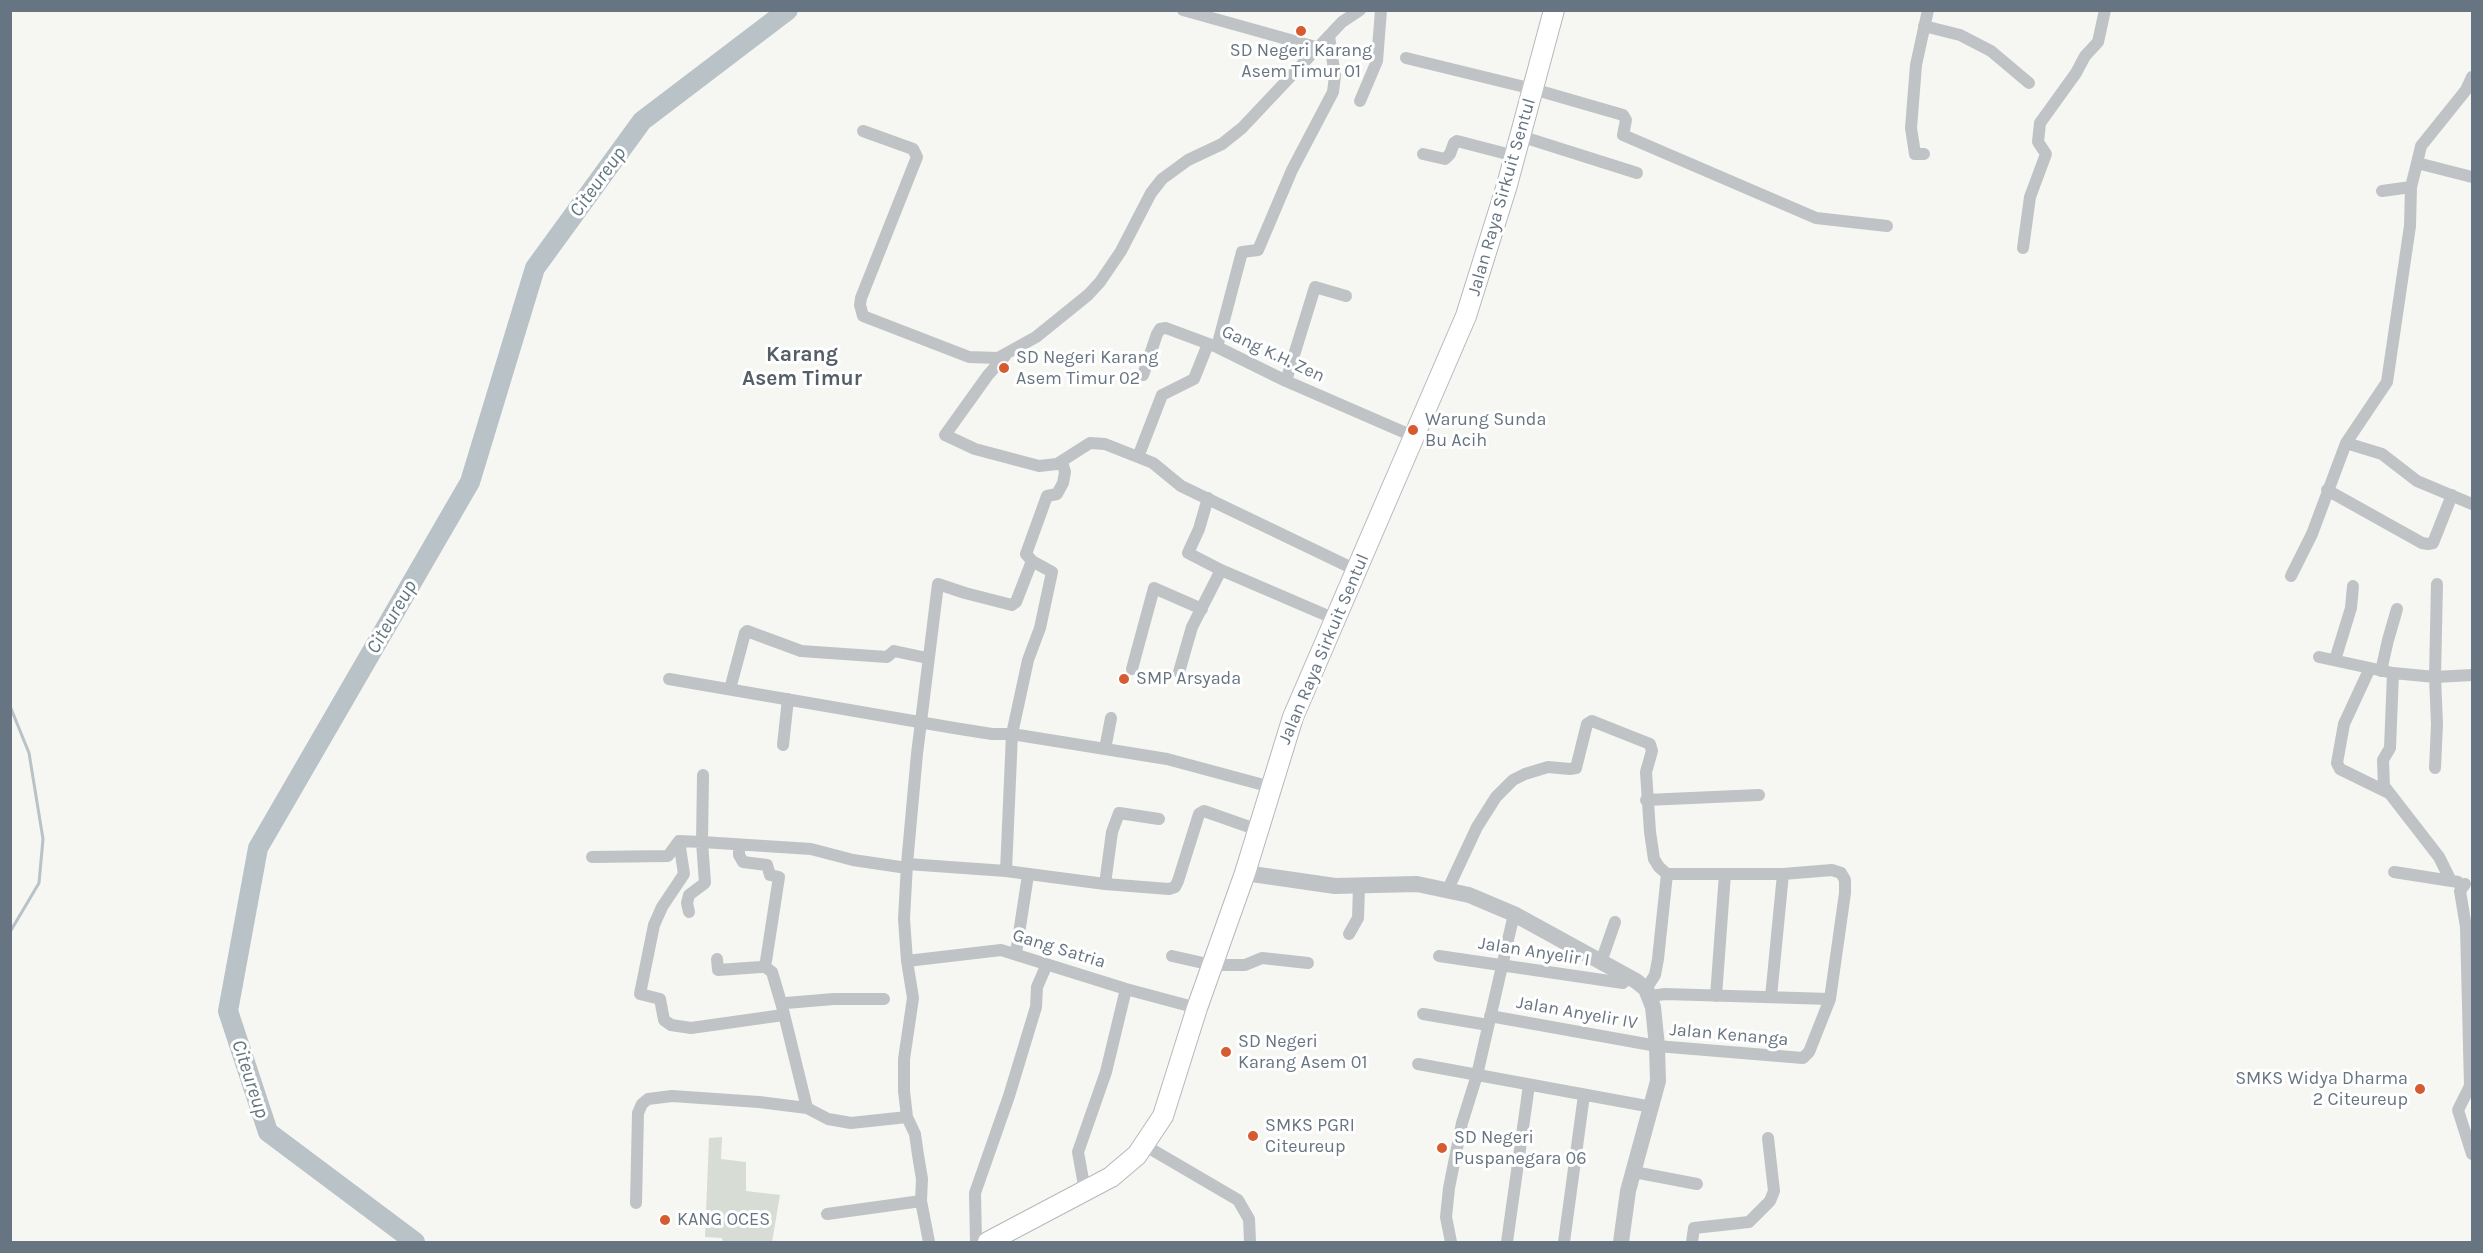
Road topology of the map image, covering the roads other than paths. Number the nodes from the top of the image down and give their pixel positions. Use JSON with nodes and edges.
{"nodes":[{"id":1,"x":1360,"y":10,"type":"edge"},
{"id":2,"x":1381,"y":10,"type":"edge"},
{"id":3,"x":1554,"y":10,"type":"edge"},
{"id":4,"x":1928,"y":10,"type":"edge"},
{"id":5,"x":2105,"y":10,"type":"edge"},
{"id":6,"x":1185,"y":11,"type":"edge"},
{"id":7,"x":1924,"y":26,"type":"junction"},
{"id":8,"x":1329,"y":36,"type":"junction"},
{"id":9,"x":1319,"y":48,"type":"junction"},
{"id":10,"x":1406,"y":58,"type":"dead end"},
{"id":11,"x":2472,"y":77,"type":"edge"},
{"id":12,"x":2029,"y":83,"type":"dead end"},
{"id":13,"x":1533,"y":89,"type":"junction"},
{"id":14,"x":1360,"y":101,"type":"dead end"},
{"id":15,"x":863,"y":131,"type":"dead end"},
{"id":16,"x":1520,"y":136,"type":"junction"},
{"id":17,"x":1423,"y":154,"type":"dead end"},
{"id":18,"x":1924,"y":154,"type":"dead end"},
{"id":19,"x":1515,"y":156,"type":"junction"},
{"id":20,"x":2417,"y":163,"type":"junction"},
{"id":21,"x":1637,"y":173,"type":"dead end"},
{"id":22,"x":2472,"y":177,"type":"edge"},
{"id":23,"x":2411,"y":187,"type":"junction"},
{"id":24,"x":2382,"y":191,"type":"dead end"},
{"id":25,"x":1887,"y":226,"type":"dead end"},
{"id":26,"x":2023,"y":248,"type":"dead end"},
{"id":27,"x":1346,"y":296,"type":"dead end"},
{"id":28,"x":1213,"y":346,"type":"junction"},
{"id":29,"x":1005,"y":355,"type":"junction"},
{"id":30,"x":1143,"y":375,"type":"dead end"},
{"id":31,"x":1286,"y":381,"type":"junction"},
{"id":32,"x":1415,"y":437,"type":"junction"},
{"id":33,"x":2346,"y":443,"type":"junction"},
{"id":34,"x":1138,"y":457,"type":"junction"},
{"id":35,"x":1062,"y":462,"type":"junction"},
{"id":36,"x":2327,"y":490,"type":"junction"},
{"id":37,"x":2452,"y":495,"type":"junction"},
{"id":38,"x":1208,"y":498,"type":"junction"},
{"id":39,"x":2472,"y":504,"type":"edge"},
{"id":40,"x":1032,"y":561,"type":"junction"},
{"id":41,"x":1221,"y":570,"type":"junction"},
{"id":42,"x":1356,"y":570,"type":"junction"},
{"id":43,"x":2291,"y":576,"type":"dead end"},
{"id":44,"x":2437,"y":584,"type":"dead end"},
{"id":45,"x":2353,"y":586,"type":"dead end"},
{"id":46,"x":1202,"y":609,"type":"junction"},
{"id":47,"x":2397,"y":609,"type":"dead end"},
{"id":48,"x":1335,"y":619,"type":"junction"},
{"id":49,"x":2319,"y":657,"type":"dead end"},
{"id":50,"x":927,"y":658,"type":"junction"},
{"id":51,"x":2335,"y":660,"type":"junction"},
{"id":52,"x":1132,"y":669,"type":"dead end"},
{"id":53,"x":2381,"y":671,"type":"junction"},
{"id":54,"x":1179,"y":672,"type":"dead end"},
{"id":55,"x":2472,"y":675,"type":"edge"},
{"id":56,"x":2435,"y":677,"type":"junction"},
{"id":57,"x":669,"y":680,"type":"dead end"},
{"id":58,"x":730,"y":689,"type":"junction"},
{"id":59,"x":788,"y":699,"type":"junction"},
{"id":60,"x":1111,"y":718,"type":"dead end"},
{"id":61,"x":921,"y":722,"type":"junction"},
{"id":62,"x":1012,"y":734,"type":"junction"},
{"id":63,"x":783,"y":745,"type":"dead end"},
{"id":64,"x":1105,"y":749,"type":"junction"},
{"id":65,"x":2435,"y":768,"type":"dead end"},
{"id":66,"x":703,"y":775,"type":"dead end"},
{"id":67,"x":1271,"y":787,"type":"junction"},
{"id":68,"x":2389,"y":793,"type":"junction"},
{"id":69,"x":1760,"y":795,"type":"dead end"},
{"id":70,"x":1646,"y":800,"type":"junction"},
{"id":71,"x":1159,"y":819,"type":"dead end"},
{"id":72,"x":1257,"y":830,"type":"junction"},
{"id":73,"x":679,"y":841,"type":"junction"},
{"id":74,"x":702,"y":842,"type":"junction"},
{"id":75,"x":739,"y":845,"type":"junction"},
{"id":76,"x":592,"y":857,"type":"dead end"},
{"id":77,"x":907,"y":866,"type":"junction"},
{"id":78,"x":1006,"y":871,"type":"junction"},
{"id":79,"x":2394,"y":872,"type":"dead end"},
{"id":80,"x":1245,"y":873,"type":"junction"},
{"id":81,"x":1028,"y":874,"type":"junction"},
{"id":82,"x":1667,"y":874,"type":"junction"},
{"id":83,"x":1725,"y":874,"type":"junction"},
{"id":84,"x":1784,"y":874,"type":"junction"},
{"id":85,"x":2451,"y":881,"type":"junction"},
{"id":86,"x":1105,"y":884,"type":"junction"},
{"id":87,"x":2469,"y":884,"type":"edge"},
{"id":88,"x":1359,"y":887,"type":"junction"},
{"id":89,"x":1448,"y":889,"type":"junction"},
{"id":90,"x":689,"y":912,"type":"dead end"},
{"id":91,"x":1514,"y":914,"type":"junction"},
{"id":92,"x":1615,"y":922,"type":"dead end"},
{"id":93,"x":1349,"y":934,"type":"dead end"},
{"id":94,"x":1016,"y":953,"type":"junction"},
{"id":95,"x":1172,"y":956,"type":"dead end"},
{"id":96,"x":1439,"y":956,"type":"dead end"},
{"id":97,"x":717,"y":960,"type":"dead end"},
{"id":98,"x":907,"y":961,"type":"junction"},
{"id":99,"x":1601,"y":962,"type":"junction"},
{"id":100,"x":1308,"y":963,"type":"dead end"},
{"id":101,"x":1047,"y":964,"type":"junction"},
{"id":102,"x":1212,"y":965,"type":"junction"},
{"id":103,"x":764,"y":966,"type":"junction"},
{"id":104,"x":1502,"y":966,"type":"junction"},
{"id":105,"x":1623,"y":983,"type":"dead end"},
{"id":106,"x":1126,"y":989,"type":"junction"},
{"id":107,"x":1648,"y":993,"type":"junction"},
{"id":108,"x":1716,"y":996,"type":"junction"},
{"id":109,"x":1771,"y":997,"type":"junction"},
{"id":110,"x":884,"y":999,"type":"dead end"},
{"id":111,"x":1830,"y":999,"type":"junction"},
{"id":112,"x":1197,"y":1008,"type":"junction"},
{"id":113,"x":782,"y":1011,"type":"junction"},
{"id":114,"x":1423,"y":1014,"type":"dead end"},
{"id":115,"x":1489,"y":1020,"type":"junction"},
{"id":116,"x":1657,"y":1046,"type":"junction"},
{"id":117,"x":1418,"y":1064,"type":"dead end"},
{"id":118,"x":1477,"y":1076,"type":"junction"},
{"id":119,"x":1529,"y":1085,"type":"junction"},
{"id":120,"x":1584,"y":1095,"type":"junction"},
{"id":121,"x":1652,"y":1107,"type":"junction"},
{"id":122,"x":807,"y":1108,"type":"junction"},
{"id":123,"x":907,"y":1117,"type":"junction"},
{"id":124,"x":1768,"y":1138,"type":"dead end"},
{"id":125,"x":1144,"y":1145,"type":"junction"},
{"id":126,"x":2472,"y":1154,"type":"edge"},
{"id":127,"x":1634,"y":1172,"type":"junction"},
{"id":128,"x":1697,"y":1184,"type":"dead end"},
{"id":129,"x":1085,"y":1191,"type":"junction"},
{"id":130,"x":921,"y":1201,"type":"junction"},
{"id":131,"x":636,"y":1203,"type":"dead end"},
{"id":132,"x":827,"y":1214,"type":"dead end"},
{"id":133,"x":929,"y":1242,"type":"edge"},
{"id":134,"x":976,"y":1242,"type":"edge"},
{"id":135,"x":988,"y":1242,"type":"edge"},
{"id":136,"x":1250,"y":1242,"type":"edge"},
{"id":137,"x":1451,"y":1242,"type":"edge"},
{"id":138,"x":1507,"y":1242,"type":"edge"},
{"id":139,"x":1564,"y":1242,"type":"edge"},
{"id":140,"x":1621,"y":1242,"type":"edge"},
{"id":141,"x":1692,"y":1242,"type":"edge"}],
"edges":[{"from":1,"to":8,"type":"street"},
{"from":2,"to":14,"type":"street"},
{"from":3,"to":13,"type":"main road","name":"Jalan Raya Sirkuit Sentul"},
{"from":4,"to":7,"type":"street"},
{"from":5,"to":26,"type":"street"},
{"from":6,"to":9,"type":"street"},
{"from":7,"to":12,"type":"street"},
{"from":7,"to":18,"type":"street"},
{"from":8,"to":9,"type":"street"},
{"from":8,"to":28,"type":"street"},
{"from":9,"to":29,"type":"street"},
{"from":10,"to":13,"type":"street"},
{"from":11,"to":20,"type":"street"},
{"from":13,"to":16,"type":"main road","name":"Jalan Raya Sirkuit Sentul"},
{"from":13,"to":25,"type":"street"},
{"from":15,"to":29,"type":"street"},
{"from":16,"to":19,"type":"main road","name":"Jalan Raya Sirkuit Sentul"},
{"from":16,"to":21,"type":"street"},
{"from":17,"to":19,"type":"street"},
{"from":19,"to":32,"type":"main road","name":"Jalan Raya Sirkuit Sentul"},
{"from":20,"to":22,"type":"street"},
{"from":20,"to":23,"type":"street"},
{"from":23,"to":24,"type":"street"},
{"from":23,"to":33,"type":"street"},
{"from":27,"to":31,"type":"street"},
{"from":28,"to":30,"type":"street","name":"Gang K.H. Zen"},
{"from":28,"to":31,"type":"street","name":"Gang K.H. Zen"},
{"from":28,"to":34,"type":"street"},
{"from":29,"to":35,"type":"street"},
{"from":31,"to":32,"type":"street","name":"Gang K.H. Zen"},
{"from":32,"to":42,"type":"main road","name":"Jalan Raya Sirkuit Sentul"},
{"from":33,"to":36,"type":"street"},
{"from":33,"to":37,"type":"street"},
{"from":34,"to":35,"type":"street"},
{"from":34,"to":38,"type":"street"},
{"from":35,"to":40,"type":"street"},
{"from":36,"to":37,"type":"street"},
{"from":36,"to":43,"type":"street"},
{"from":37,"to":39,"type":"street"},
{"from":38,"to":41,"type":"street"},
{"from":38,"to":42,"type":"street"},
{"from":40,"to":50,"type":"street"},
{"from":40,"to":62,"type":"street"},
{"from":41,"to":46,"type":"street"},
{"from":41,"to":48,"type":"street"},
{"from":42,"to":48,"type":"main road","name":"Jalan Raya Sirkuit Sentul"},
{"from":44,"to":56,"type":"street"},
{"from":45,"to":51,"type":"street"},
{"from":46,"to":52,"type":"street"},
{"from":46,"to":54,"type":"street"},
{"from":47,"to":53,"type":"street"},
{"from":48,"to":67,"type":"main road","name":"Jalan Raya Sirkuit Sentul"},
{"from":49,"to":51,"type":"street"},
{"from":50,"to":58,"type":"street"},
{"from":50,"to":61,"type":"street"},
{"from":51,"to":53,"type":"street"},
{"from":53,"to":56,"type":"street"},
{"from":53,"to":68,"type":"street"},
{"from":53,"to":68,"type":"street"},
{"from":55,"to":56,"type":"street"},
{"from":56,"to":65,"type":"street"},
{"from":57,"to":58,"type":"street"},
{"from":58,"to":59,"type":"street"},
{"from":59,"to":61,"type":"street"},
{"from":59,"to":63,"type":"street"},
{"from":60,"to":64,"type":"street"},
{"from":61,"to":62,"type":"street"},
{"from":61,"to":77,"type":"street"},
{"from":62,"to":64,"type":"street"},
{"from":62,"to":78,"type":"street"},
{"from":64,"to":67,"type":"street"},
{"from":66,"to":74,"type":"street"},
{"from":67,"to":72,"type":"main road","name":"Jalan Raya Sirkuit Sentul"},
{"from":68,"to":85,"type":"street"},
{"from":69,"to":70,"type":"street"},
{"from":70,"to":82,"type":"street"},
{"from":70,"to":89,"type":"street"},
{"from":71,"to":86,"type":"street"},
{"from":72,"to":80,"type":"main road","name":"Jalan Raya Sirkuit Sentul"},
{"from":72,"to":86,"type":"street"},
{"from":73,"to":74,"type":"street"},
{"from":73,"to":76,"type":"street"},
{"from":73,"to":113,"type":"street"},
{"from":74,"to":75,"type":"street"},
{"from":74,"to":90,"type":"street"},
{"from":75,"to":77,"type":"street"},
{"from":75,"to":103,"type":"street"},
{"from":77,"to":78,"type":"street"},
{"from":77,"to":98,"type":"street"},
{"from":78,"to":81,"type":"street"},
{"from":79,"to":85,"type":"street"},
{"from":80,"to":88,"type":"street"},
{"from":80,"to":102,"type":"main road","name":"Jalan Raya Sirkuit Sentul"},
{"from":81,"to":86,"type":"street"},
{"from":81,"to":94,"type":"street"},
{"from":82,"to":83,"type":"street"},
{"from":82,"to":107,"type":"street"},
{"from":83,"to":84,"type":"street"},
{"from":83,"to":108,"type":"street"},
{"from":84,"to":109,"type":"street"},
{"from":84,"to":111,"type":"street","name":"Jalan Kenanga"},
{"from":85,"to":87,"type":"street"},
{"from":87,"to":126,"type":"street"},
{"from":88,"to":89,"type":"street"},
{"from":88,"to":93,"type":"street"},
{"from":89,"to":91,"type":"street"},
{"from":91,"to":99,"type":"street"},
{"from":91,"to":104,"type":"street"},
{"from":92,"to":99,"type":"street"},
{"from":94,"to":98,"type":"street","name":"Gang Satria"},
{"from":94,"to":101,"type":"street","name":"Gang Satria"},
{"from":95,"to":102,"type":"street"},
{"from":96,"to":104,"type":"street","name":"Jalan Anyelir I"},
{"from":97,"to":103,"type":"street"},
{"from":98,"to":123,"type":"street"},
{"from":99,"to":107,"type":"street"},
{"from":100,"to":102,"type":"street"},
{"from":101,"to":106,"type":"street","name":"Gang Satria"},
{"from":101,"to":134,"type":"street"},
{"from":102,"to":112,"type":"main road","name":"Jalan Raya Sirkuit Sentul"},
{"from":103,"to":113,"type":"street"},
{"from":104,"to":105,"type":"street","name":"Jalan Anyelir I"},
{"from":104,"to":115,"type":"street"},
{"from":106,"to":112,"type":"street","name":"Gang Satria"},
{"from":106,"to":129,"type":"street"},
{"from":107,"to":108,"type":"street"},
{"from":107,"to":116,"type":"street"},
{"from":108,"to":109,"type":"street"},
{"from":109,"to":111,"type":"street"},
{"from":110,"to":113,"type":"street"},
{"from":111,"to":116,"type":"street","name":"Jalan Kenanga"},
{"from":112,"to":125,"type":"main road","name":"Jalan Raya Sirkuit Sentul"},
{"from":113,"to":122,"type":"street"},
{"from":114,"to":115,"type":"street","name":"Jalan Anyelir IV"},
{"from":115,"to":116,"type":"street","name":"Jalan Anyelir IV"},
{"from":115,"to":118,"type":"street"},
{"from":116,"to":121,"type":"street"},
{"from":117,"to":118,"type":"street"},
{"from":118,"to":119,"type":"street"},
{"from":118,"to":137,"type":"street"},
{"from":119,"to":120,"type":"street"},
{"from":119,"to":138,"type":"street"},
{"from":120,"to":121,"type":"street"},
{"from":120,"to":139,"type":"street"},
{"from":121,"to":127,"type":"street"},
{"from":122,"to":123,"type":"street"},
{"from":122,"to":131,"type":"street"},
{"from":123,"to":130,"type":"street"},
{"from":124,"to":141,"type":"street"},
{"from":125,"to":129,"type":"main road","name":"Jalan Raya Sirkuit Sentul"},
{"from":125,"to":136,"type":"street"},
{"from":127,"to":128,"type":"street"},
{"from":127,"to":140,"type":"street"},
{"from":129,"to":135,"type":"main road","name":"Jalan Raya Sirkuit Sentul"},
{"from":130,"to":132,"type":"street"},
{"from":130,"to":133,"type":"street"}]}
